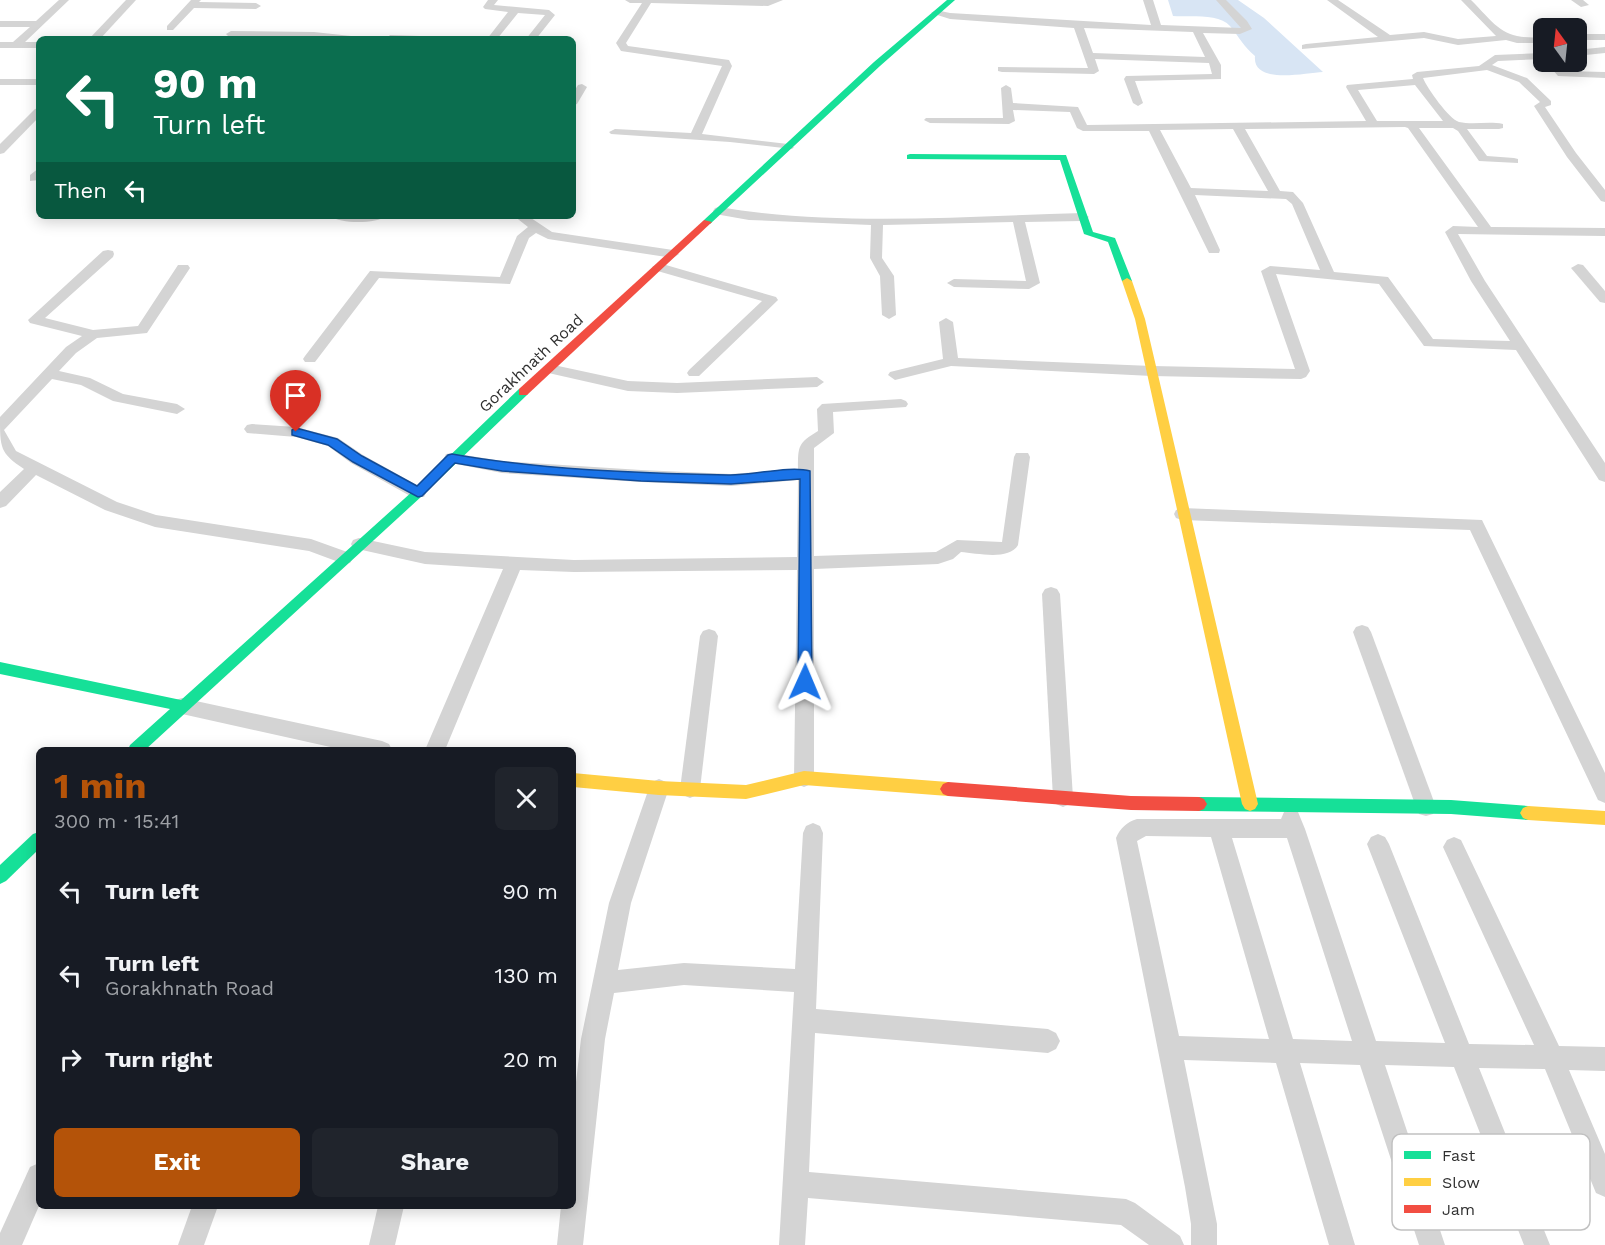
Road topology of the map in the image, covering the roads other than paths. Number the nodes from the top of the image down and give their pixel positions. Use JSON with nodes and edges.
{"nodes":[{"id":1,"x":63,"y":0,"type":"edge"},
{"id":2,"x":131,"y":0,"type":"edge"},
{"id":3,"x":493,"y":0,"type":"edge"},
{"id":4,"x":630,"y":0,"type":"edge"},
{"id":5,"x":778,"y":0,"type":"edge"},
{"id":6,"x":1148,"y":0,"type":"edge"},
{"id":7,"x":1221,"y":0,"type":"edge"},
{"id":8,"x":1332,"y":0,"type":"edge"},
{"id":9,"x":1466,"y":0,"type":"edge"},
{"id":10,"x":705,"y":1,"type":"edge"},
{"id":11,"x":194,"y":2,"type":"edge"},
{"id":12,"x":648,"y":2,"type":"junction"},
{"id":13,"x":258,"y":3,"type":"edge"},
{"id":14,"x":941,"y":4,"type":"edge"},
{"id":15,"x":515,"y":10,"type":"junction"},
{"id":16,"x":0,"y":24,"type":"edge"},
{"id":17,"x":38,"y":24,"type":"junction"},
{"id":18,"x":1078,"y":25,"type":"junction"},
{"id":19,"x":170,"y":28,"type":"dead end"},
{"id":20,"x":1157,"y":28,"type":"junction"},
{"id":21,"x":1197,"y":30,"type":"junction"},
{"id":22,"x":97,"y":36,"type":"edge"},
{"id":23,"x":230,"y":36,"type":"edge"},
{"id":24,"x":272,"y":36,"type":"edge"},
{"id":25,"x":323,"y":36,"type":"edge"},
{"id":26,"x":494,"y":36,"type":"edge"},
{"id":27,"x":533,"y":36,"type":"edge"},
{"id":28,"x":1600,"y":37,"type":"edge"},
{"id":29,"x":1387,"y":38,"type":"junction"},
{"id":30,"x":1503,"y":38,"type":"junction"},
{"id":31,"x":1533,"y":41,"type":"edge"},
{"id":32,"x":0,"y":45,"type":"edge"},
{"id":33,"x":16,"y":45,"type":"junction"},
{"id":34,"x":36,"y":45,"type":"edge"},
{"id":35,"x":1306,"y":47,"type":"dead end"},
{"id":36,"x":1587,"y":47,"type":"edge"},
{"id":37,"x":1605,"y":50,"type":"edge"},
{"id":38,"x":1587,"y":51,"type":"edge"},
{"id":39,"x":1089,"y":56,"type":"junction"},
{"id":40,"x":1533,"y":56,"type":"edge"},
{"id":41,"x":1212,"y":60,"type":"junction"},
{"id":42,"x":1487,"y":67,"type":"junction"},
{"id":43,"x":1002,"y":69,"type":"dead end"},
{"id":44,"x":1562,"y":72,"type":"edge"},
{"id":45,"x":1605,"y":75,"type":"edge"},
{"id":46,"x":0,"y":82,"type":"edge"},
{"id":47,"x":36,"y":82,"type":"edge"},
{"id":48,"x":1419,"y":82,"type":"junction"},
{"id":49,"x":582,"y":87,"type":"dead end"},
{"id":50,"x":1006,"y":88,"type":"dead end"},
{"id":51,"x":576,"y":97,"type":"edge"},
{"id":52,"x":1138,"y":103,"type":"dead end"},
{"id":53,"x":1008,"y":106,"type":"junction"},
{"id":54,"x":36,"y":114,"type":"edge"},
{"id":55,"x":930,"y":120,"type":"dead end"},
{"id":56,"x":1372,"y":124,"type":"junction"},
{"id":57,"x":1406,"y":124,"type":"junction"},
{"id":58,"x":1456,"y":124,"type":"junction"},
{"id":59,"x":1237,"y":126,"type":"junction"},
{"id":60,"x":1499,"y":126,"type":"dead end"},
{"id":61,"x":1153,"y":127,"type":"junction"},
{"id":62,"x":615,"y":132,"type":"dead end"},
{"id":63,"x":695,"y":137,"type":"junction"},
{"id":64,"x":788,"y":147,"type":"junction"},
{"id":65,"x":0,"y":151,"type":"edge"},
{"id":66,"x":910,"y":157,"type":"dead end"},
{"id":67,"x":1514,"y":161,"type":"dead end"},
{"id":68,"x":1187,"y":191,"type":"junction"},
{"id":69,"x":1275,"y":193,"type":"junction"},
{"id":70,"x":1605,"y":198,"type":"edge"},
{"id":71,"x":719,"y":211,"type":"junction"},
{"id":72,"x":1083,"y":217,"type":"junction"},
{"id":73,"x":1018,"y":218,"type":"junction"},
{"id":74,"x":524,"y":219,"type":"edge"},
{"id":75,"x":877,"y":221,"type":"junction"},
{"id":76,"x":536,"y":227,"type":"junction"},
{"id":77,"x":1487,"y":230,"type":"junction"},
{"id":78,"x":1605,"y":232,"type":"edge"},
{"id":79,"x":1214,"y":250,"type":"dead end"},
{"id":80,"x":108,"y":254,"type":"dead end"},
{"id":81,"x":672,"y":254,"type":"junction"},
{"id":82,"x":659,"y":267,"type":"junction"},
{"id":83,"x":183,"y":268,"type":"dead end"},
{"id":84,"x":1578,"y":268,"type":"dead end"},
{"id":85,"x":1329,"y":275,"type":"junction"},
{"id":86,"x":954,"y":282,"type":"dead end"},
{"id":87,"x":1605,"y":299,"type":"edge"},
{"id":88,"x":889,"y":315,"type":"dead end"},
{"id":89,"x":946,"y":322,"type":"dead end"},
{"id":90,"x":93,"y":334,"type":"junction"},
{"id":91,"x":1521,"y":346,"type":"junction"},
{"id":92,"x":310,"y":359,"type":"dead end"},
{"id":93,"x":951,"y":361,"type":"junction"},
{"id":94,"x":549,"y":369,"type":"junction"},
{"id":95,"x":1152,"y":371,"type":"junction"},
{"id":96,"x":694,"y":373,"type":"dead end"},
{"id":97,"x":48,"y":374,"type":"junction"},
{"id":98,"x":895,"y":375,"type":"dead end"},
{"id":99,"x":817,"y":382,"type":"dead end"},
{"id":100,"x":901,"y":404,"type":"dead end"},
{"id":101,"x":177,"y":409,"type":"dead end"},
{"id":102,"x":0,"y":426,"type":"edge"},
{"id":103,"x":252,"y":429,"type":"dead end"},
{"id":104,"x":0,"y":434,"type":"edge"},
{"id":105,"x":1022,"y":457,"type":"dead end"},
{"id":106,"x":452,"y":458,"type":"junction"},
{"id":107,"x":34,"y":468,"type":"junction"},
{"id":108,"x":806,"y":474,"type":"junction"},
{"id":109,"x":1605,"y":476,"type":"edge"},
{"id":110,"x":418,"y":493,"type":"junction"},
{"id":111,"x":0,"y":502,"type":"edge"},
{"id":112,"x":1182,"y":514,"type":"junction"},
{"id":113,"x":359,"y":544,"type":"junction"},
{"id":114,"x":344,"y":558,"type":"junction"},
{"id":115,"x":514,"y":563,"type":"junction"},
{"id":116,"x":806,"y":563,"type":"junction"},
{"id":117,"x":1051,"y":594,"type":"dead end"},
{"id":118,"x":1362,"y":633,"type":"dead end"},
{"id":119,"x":709,"y":636,"type":"dead end"},
{"id":120,"x":0,"y":668,"type":"edge"},
{"id":121,"x":182,"y":706,"type":"junction"},
{"id":122,"x":138,"y":747,"type":"edge"},
{"id":123,"x":368,"y":747,"type":"edge"},
{"id":124,"x":436,"y":747,"type":"edge"},
{"id":125,"x":804,"y":778,"type":"junction"},
{"id":126,"x":576,"y":780,"type":"edge"},
{"id":127,"x":659,"y":788,"type":"junction"},
{"id":128,"x":690,"y":789,"type":"junction"},
{"id":129,"x":1605,"y":794,"type":"edge"},
{"id":130,"x":1063,"y":798,"type":"junction"},
{"id":131,"x":1250,"y":804,"type":"junction"},
{"id":132,"x":1287,"y":805,"type":"junction"},
{"id":133,"x":1426,"y":807,"type":"junction"},
{"id":134,"x":1605,"y":819,"type":"edge"},
{"id":135,"x":1219,"y":828,"type":"junction"},
{"id":136,"x":1295,"y":829,"type":"junction"},
{"id":137,"x":813,"y":833,"type":"dead end"},
{"id":138,"x":36,"y":842,"type":"edge"},
{"id":139,"x":1378,"y":844,"type":"dead end"},
{"id":140,"x":1455,"y":847,"type":"dead end"},
{"id":141,"x":0,"y":876,"type":"edge"},
{"id":142,"x":805,"y":981,"type":"junction"},
{"id":143,"x":604,"y":983,"type":"junction"},
{"id":144,"x":804,"y":1020,"type":"junction"},
{"id":145,"x":1048,"y":1041,"type":"dead end"},
{"id":146,"x":1169,"y":1048,"type":"junction"},
{"id":147,"x":1284,"y":1049,"type":"junction"},
{"id":148,"x":1369,"y":1052,"type":"junction"},
{"id":149,"x":1464,"y":1057,"type":"junction"},
{"id":150,"x":1552,"y":1058,"type":"junction"},
{"id":151,"x":1605,"y":1059,"type":"edge"},
{"id":152,"x":1396,"y":1134,"type":"edge"},
{"id":153,"x":1494,"y":1134,"type":"edge"},
{"id":154,"x":1584,"y":1134,"type":"edge"},
{"id":155,"x":1590,"y":1148,"type":"edge"},
{"id":156,"x":36,"y":1183,"type":"edge"},
{"id":157,"x":796,"y":1184,"type":"junction"},
{"id":158,"x":1605,"y":1184,"type":"edge"},
{"id":159,"x":576,"y":1191,"type":"edge"},
{"id":160,"x":204,"y":1209,"type":"edge"},
{"id":161,"x":390,"y":1209,"type":"edge"},
{"id":162,"x":574,"y":1209,"type":"edge"},
{"id":163,"x":1427,"y":1230,"type":"edge"},
{"id":164,"x":1532,"y":1230,"type":"edge"},
{"id":165,"x":8,"y":1245,"type":"edge"},
{"id":166,"x":191,"y":1245,"type":"edge"},
{"id":167,"x":382,"y":1245,"type":"edge"},
{"id":168,"x":570,"y":1245,"type":"edge"},
{"id":169,"x":792,"y":1245,"type":"edge"},
{"id":170,"x":1171,"y":1245,"type":"edge"},
{"id":171,"x":1204,"y":1245,"type":"edge"},
{"id":172,"x":1342,"y":1245,"type":"edge"},
{"id":173,"x":1432,"y":1245,"type":"edge"},
{"id":174,"x":1538,"y":1245,"type":"edge"}],
"edges":[{"from":1,"to":17,"type":"street"},
{"from":2,"to":22,"type":"street"},
{"from":3,"to":15,"type":"street"},
{"from":4,"to":12,"type":"street"},
{"from":5,"to":10,"type":"street"},
{"from":6,"to":20,"type":"street"},
{"from":7,"to":21,"type":"street"},
{"from":8,"to":29,"type":"street"},
{"from":9,"to":30,"type":"street"},
{"from":10,"to":12,"type":"street"},
{"from":11,"to":13,"type":"street"},
{"from":11,"to":19,"type":"street"},
{"from":12,"to":63,"type":"street"},
{"from":13,"to":23,"type":"street"},
{"from":14,"to":18,"type":"street"},
{"from":14,"to":64,"type":"street","name":"Gorakhnath Road"},
{"from":15,"to":26,"type":"street"},
{"from":15,"to":27,"type":"street"},
{"from":16,"to":17,"type":"street"},
{"from":17,"to":33,"type":"street"},
{"from":18,"to":20,"type":"street"},
{"from":18,"to":39,"type":"street"},
{"from":20,"to":21,"type":"street"},
{"from":21,"to":41,"type":"street"},
{"from":24,"to":25,"type":"street"},
{"from":28,"to":36,"type":"street"},
{"from":29,"to":30,"type":"street"},
{"from":29,"to":35,"type":"street"},
{"from":30,"to":31,"type":"street"},
{"from":32,"to":33,"type":"street"},
{"from":33,"to":34,"type":"street"},
{"from":37,"to":38,"type":"street"},
{"from":39,"to":41,"type":"street"},
{"from":39,"to":43,"type":"street"},
{"from":40,"to":42,"type":"street"},
{"from":41,"to":52,"type":"street"},
{"from":42,"to":48,"type":"street"},
{"from":42,"to":70,"type":"street"},
{"from":44,"to":45,"type":"street"},
{"from":46,"to":47,"type":"street"},
{"from":48,"to":56,"type":"street"},
{"from":48,"to":58,"type":"street"},
{"from":49,"to":51,"type":"street"},
{"from":50,"to":53,"type":"street"},
{"from":53,"to":55,"type":"street"},
{"from":53,"to":61,"type":"street"},
{"from":54,"to":65,"type":"street"},
{"from":56,"to":57,"type":"street"},
{"from":56,"to":59,"type":"street"},
{"from":57,"to":58,"type":"street"},
{"from":57,"to":77,"type":"street"},
{"from":58,"to":60,"type":"street"},
{"from":58,"to":67,"type":"street"},
{"from":59,"to":61,"type":"street"},
{"from":59,"to":69,"type":"street"},
{"from":61,"to":68,"type":"street"},
{"from":62,"to":63,"type":"street"},
{"from":63,"to":64,"type":"street"},
{"from":64,"to":71,"type":"street","name":"Gorakhnath Road"},
{"from":66,"to":72,"type":"street"},
{"from":68,"to":69,"type":"street"},
{"from":68,"to":79,"type":"street"},
{"from":69,"to":85,"type":"street"},
{"from":71,"to":75,"type":"street"},
{"from":71,"to":81,"type":"street","name":"Gorakhnath Road"},
{"from":72,"to":73,"type":"street"},
{"from":72,"to":95,"type":"street"},
{"from":73,"to":75,"type":"street"},
{"from":73,"to":86,"type":"street"},
{"from":74,"to":76,"type":"street"},
{"from":75,"to":88,"type":"street"},
{"from":76,"to":81,"type":"street"},
{"from":76,"to":92,"type":"street"},
{"from":77,"to":78,"type":"street"},
{"from":77,"to":91,"type":"street"},
{"from":80,"to":90,"type":"street"},
{"from":81,"to":82,"type":"street","name":"Gorakhnath Road"},
{"from":82,"to":94,"type":"street","name":"Gorakhnath Road"},
{"from":82,"to":96,"type":"street"},
{"from":83,"to":90,"type":"street"},
{"from":84,"to":87,"type":"street"},
{"from":85,"to":91,"type":"street"},
{"from":85,"to":95,"type":"street"},
{"from":89,"to":93,"type":"street"},
{"from":90,"to":97,"type":"street"},
{"from":91,"to":109,"type":"street"},
{"from":93,"to":95,"type":"street"},
{"from":93,"to":98,"type":"street"},
{"from":94,"to":99,"type":"street"},
{"from":94,"to":106,"type":"street","name":"Gorakhnath Road"},
{"from":95,"to":112,"type":"street"},
{"from":97,"to":101,"type":"street"},
{"from":97,"to":102,"type":"street"},
{"from":100,"to":108,"type":"street"},
{"from":103,"to":110,"type":"street"},
{"from":104,"to":107,"type":"street"},
{"from":105,"to":116,"type":"street"},
{"from":106,"to":108,"type":"street"},
{"from":106,"to":110,"type":"street","name":"Gorakhnath Road"},
{"from":107,"to":111,"type":"street"},
{"from":107,"to":114,"type":"street"},
{"from":108,"to":116,"type":"street"},
{"from":110,"to":113,"type":"street","name":"Gorakhnath Road"},
{"from":112,"to":129,"type":"street"},
{"from":112,"to":131,"type":"street"},
{"from":113,"to":114,"type":"street","name":"Gorakhnath Road"},
{"from":113,"to":115,"type":"street"},
{"from":114,"to":121,"type":"street","name":"Gorakhnath Road"},
{"from":115,"to":116,"type":"street"},
{"from":115,"to":124,"type":"street"},
{"from":116,"to":125,"type":"street"},
{"from":117,"to":130,"type":"street"},
{"from":118,"to":133,"type":"street"},
{"from":119,"to":128,"type":"street"},
{"from":120,"to":121,"type":"street"},
{"from":121,"to":122,"type":"street","name":"Gorakhnath Road"},
{"from":121,"to":123,"type":"street"},
{"from":125,"to":128,"type":"street"},
{"from":125,"to":130,"type":"street"},
{"from":126,"to":127,"type":"street"},
{"from":127,"to":128,"type":"street"},
{"from":127,"to":143,"type":"street"},
{"from":130,"to":131,"type":"street"},
{"from":131,"to":132,"type":"street"},
{"from":132,"to":133,"type":"street"},
{"from":132,"to":136,"type":"street"},
{"from":133,"to":134,"type":"street"},
{"from":135,"to":136,"type":"street"},
{"from":135,"to":146,"type":"street"},
{"from":135,"to":147,"type":"street"},
{"from":136,"to":148,"type":"street"},
{"from":137,"to":142,"type":"street"},
{"from":138,"to":141,"type":"street"},
{"from":139,"to":149,"type":"street"},
{"from":140,"to":150,"type":"street"},
{"from":142,"to":143,"type":"street"},
{"from":142,"to":144,"type":"street"},
{"from":143,"to":159,"type":"street"},
{"from":144,"to":145,"type":"street"},
{"from":144,"to":157,"type":"street"},
{"from":146,"to":147,"type":"street"},
{"from":146,"to":171,"type":"street"},
{"from":147,"to":148,"type":"street"},
{"from":147,"to":172,"type":"street"},
{"from":148,"to":149,"type":"street"},
{"from":148,"to":152,"type":"street"},
{"from":149,"to":150,"type":"street"},
{"from":149,"to":153,"type":"street"},
{"from":150,"to":151,"type":"street"},
{"from":150,"to":154,"type":"street"},
{"from":155,"to":158,"type":"street"},
{"from":156,"to":165,"type":"street"},
{"from":157,"to":169,"type":"street"},
{"from":157,"to":170,"type":"street"},
{"from":160,"to":166,"type":"street"},
{"from":161,"to":167,"type":"street"},
{"from":162,"to":168,"type":"street"},
{"from":163,"to":173,"type":"street"},
{"from":164,"to":174,"type":"street"}]}
